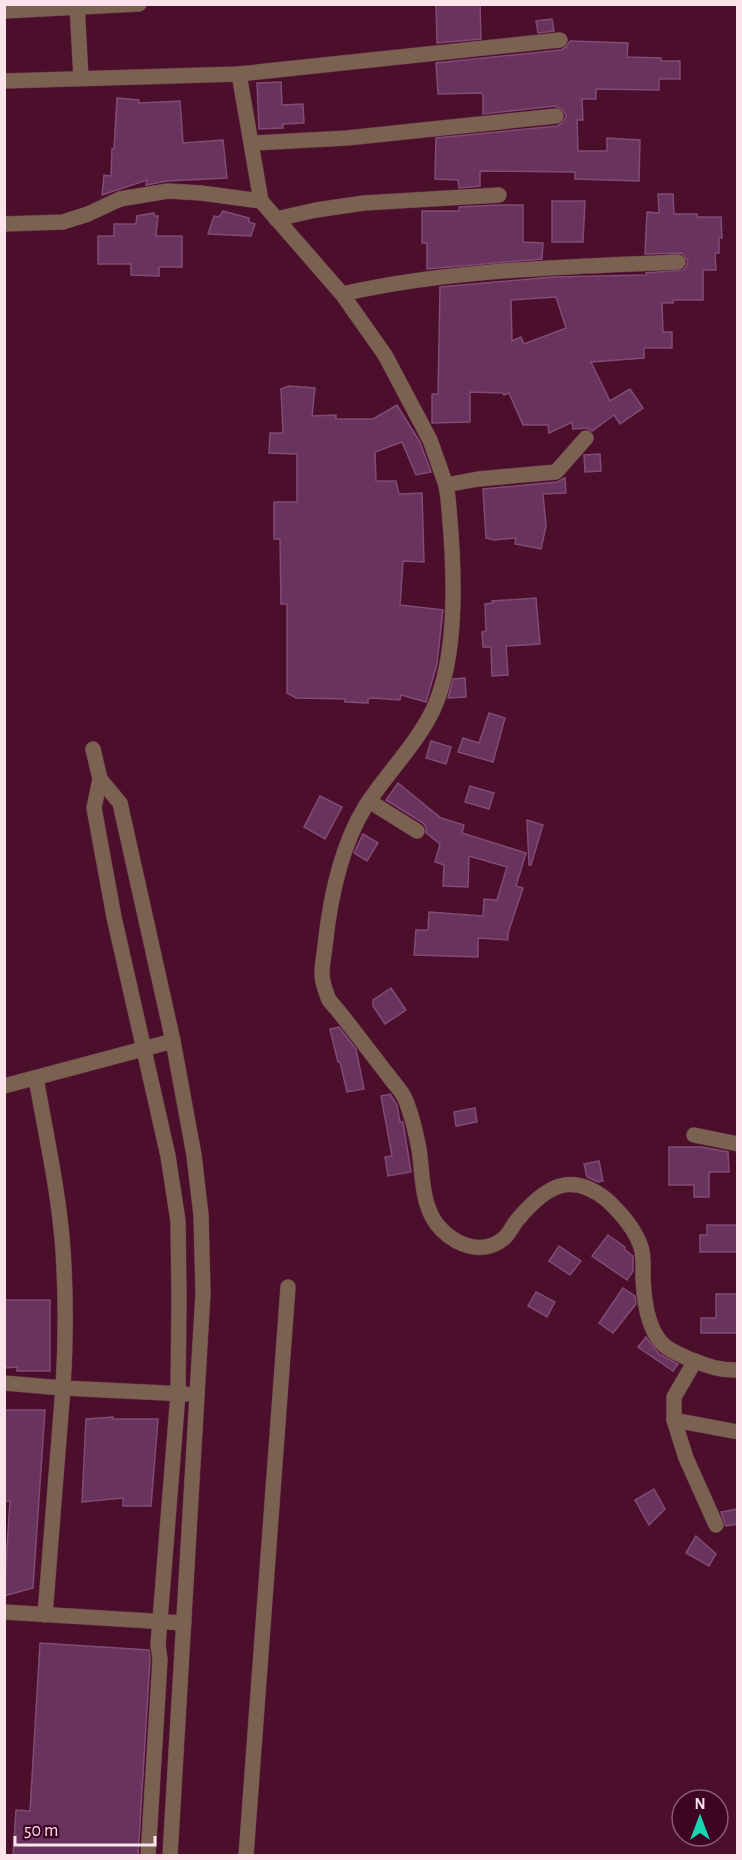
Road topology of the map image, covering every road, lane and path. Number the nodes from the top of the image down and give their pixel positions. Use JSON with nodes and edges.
{"nodes":[{"id":1,"x":139,"y":4,"type":"edge"},
{"id":2,"x":77,"y":6,"type":"edge"},
{"id":3,"x":4,"y":10,"type":"edge"},
{"id":4,"x":560,"y":40,"type":"dead end"},
{"id":5,"x":240,"y":74,"type":"junction"},
{"id":6,"x":81,"y":78,"type":"junction"},
{"id":7,"x":4,"y":81,"type":"edge"},
{"id":8,"x":556,"y":116,"type":"dead end"},
{"id":9,"x":252,"y":143,"type":"junction"},
{"id":10,"x":499,"y":195,"type":"dead end"},
{"id":11,"x":261,"y":201,"type":"junction"},
{"id":12,"x":276,"y":219,"type":"junction"},
{"id":13,"x":4,"y":225,"type":"edge"},
{"id":14,"x":678,"y":262,"type":"dead end"},
{"id":15,"x":342,"y":294,"type":"junction"},
{"id":16,"x":586,"y":438,"type":"dead end"},
{"id":17,"x":446,"y":485,"type":"junction"},
{"id":18,"x":93,"y":749,"type":"dead end"},
{"id":19,"x":100,"y":779,"type":"junction"},
{"id":20,"x":369,"y":801,"type":"junction"},
{"id":21,"x":417,"y":831,"type":"dead end"},
{"id":22,"x":173,"y":1041,"type":"junction"},
{"id":23,"x":145,"y":1048,"type":"junction"},
{"id":24,"x":36,"y":1078,"type":"junction"},
{"id":25,"x":4,"y":1086,"type":"edge"},
{"id":26,"x":694,"y":1135,"type":"dead end"},
{"id":27,"x":738,"y":1144,"type":"edge"},
{"id":28,"x":201,"y":1215,"type":"junction"},
{"id":29,"x":178,"y":1221,"type":"junction"},
{"id":30,"x":288,"y":1287,"type":"dead end"},
{"id":31,"x":695,"y":1361,"type":"junction"},
{"id":32,"x":738,"y":1370,"type":"edge"},
{"id":33,"x":4,"y":1383,"type":"edge"},
{"id":34,"x":63,"y":1388,"type":"junction"},
{"id":35,"x":178,"y":1394,"type":"junction"},
{"id":36,"x":197,"y":1395,"type":"junction"},
{"id":37,"x":674,"y":1420,"type":"junction"},
{"id":38,"x":738,"y":1432,"type":"edge"},
{"id":39,"x":716,"y":1524,"type":"dead end"},
{"id":40,"x":4,"y":1612,"type":"edge"},
{"id":41,"x":45,"y":1615,"type":"junction"},
{"id":42,"x":160,"y":1622,"type":"junction"},
{"id":43,"x":184,"y":1623,"type":"junction"},
{"id":44,"x":148,"y":1856,"type":"edge"},
{"id":45,"x":170,"y":1856,"type":"edge"},
{"id":46,"x":246,"y":1856,"type":"edge"}],
"edges":[{"from":1,"to":2,"type":"street"},
{"from":2,"to":3,"type":"street"},
{"from":2,"to":6,"type":"street"},
{"from":4,"to":5,"type":"street"},
{"from":5,"to":6,"type":"street"},
{"from":5,"to":9,"type":"street"},
{"from":6,"to":7,"type":"street"},
{"from":8,"to":9,"type":"street"},
{"from":9,"to":11,"type":"street"},
{"from":10,"to":12,"type":"street"},
{"from":11,"to":12,"type":"street"},
{"from":11,"to":13,"type":"street"},
{"from":12,"to":15,"type":"street"},
{"from":14,"to":15,"type":"street"},
{"from":15,"to":17,"type":"street"},
{"from":16,"to":17,"type":"street"},
{"from":17,"to":20,"type":"street"},
{"from":18,"to":19,"type":"street"},
{"from":19,"to":22,"type":"street"},
{"from":19,"to":23,"type":"street"},
{"from":20,"to":21,"type":"street"},
{"from":20,"to":31,"type":"street"},
{"from":22,"to":23,"type":"street"},
{"from":22,"to":28,"type":"street"},
{"from":23,"to":24,"type":"street"},
{"from":23,"to":29,"type":"street"},
{"from":24,"to":25,"type":"street"},
{"from":24,"to":34,"type":"street"},
{"from":26,"to":27,"type":"street"},
{"from":28,"to":29,"type":"street"},
{"from":28,"to":36,"type":"street"},
{"from":29,"to":35,"type":"street"},
{"from":30,"to":46,"type":"street"},
{"from":31,"to":32,"type":"street"},
{"from":31,"to":37,"type":"street"},
{"from":33,"to":34,"type":"street"},
{"from":34,"to":35,"type":"street"},
{"from":34,"to":41,"type":"street"},
{"from":35,"to":36,"type":"street"},
{"from":35,"to":42,"type":"street"},
{"from":36,"to":43,"type":"street"},
{"from":37,"to":38,"type":"street"},
{"from":37,"to":39,"type":"street"},
{"from":40,"to":41,"type":"street"},
{"from":41,"to":42,"type":"street"},
{"from":42,"to":43,"type":"street"},
{"from":42,"to":44,"type":"street"},
{"from":43,"to":45,"type":"street"}]}
